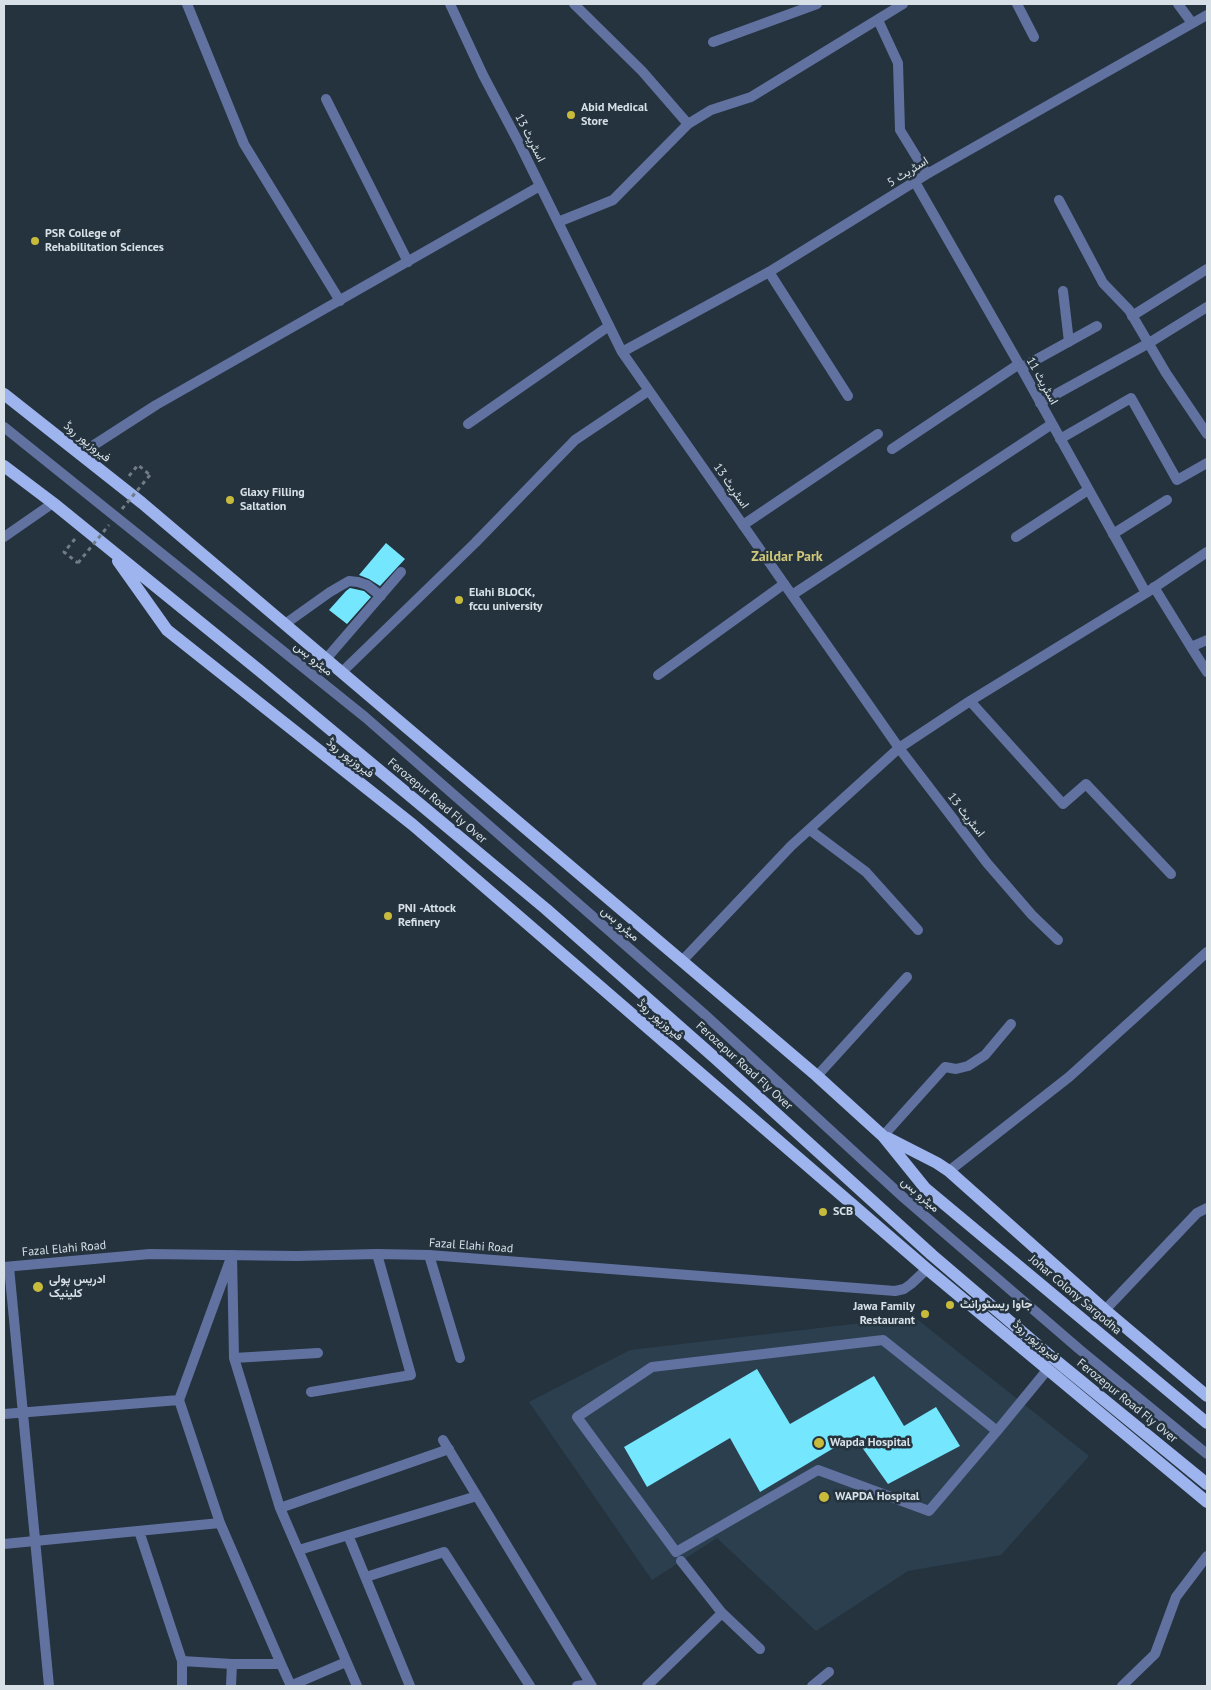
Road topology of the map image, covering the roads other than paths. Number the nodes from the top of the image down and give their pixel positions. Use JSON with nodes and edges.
{"nodes":[{"id":1,"x":188,"y":4,"type":"edge"},
{"id":2,"x":450,"y":4,"type":"edge"},
{"id":3,"x":574,"y":4,"type":"edge"},
{"id":4,"x":817,"y":4,"type":"edge"},
{"id":5,"x":903,"y":4,"type":"edge"},
{"id":6,"x":1017,"y":4,"type":"edge"},
{"id":7,"x":1178,"y":4,"type":"edge"},
{"id":8,"x":1207,"y":15,"type":"edge"},
{"id":9,"x":878,"y":20,"type":"junction"},
{"id":10,"x":1192,"y":23,"type":"junction"},
{"id":11,"x":1034,"y":37,"type":"dead end"},
{"id":12,"x":714,"y":42,"type":"dead end"},
{"id":13,"x":326,"y":99,"type":"dead end"},
{"id":14,"x":688,"y":124,"type":"junction"},
{"id":15,"x":927,"y":174,"type":"junction"},
{"id":16,"x":915,"y":182,"type":"junction"},
{"id":17,"x":540,"y":186,"type":"junction"},
{"id":18,"x":1059,"y":200,"type":"dead end"},
{"id":19,"x":558,"y":222,"type":"junction"},
{"id":20,"x":408,"y":262,"type":"junction"},
{"id":21,"x":1207,"y":270,"type":"edge"},
{"id":22,"x":769,"y":272,"type":"junction"},
{"id":23,"x":1063,"y":291,"type":"dead end"},
{"id":24,"x":340,"y":301,"type":"junction"},
{"id":25,"x":1207,"y":307,"type":"edge"},
{"id":26,"x":1132,"y":316,"type":"junction"},
{"id":27,"x":609,"y":326,"type":"junction"},
{"id":28,"x":1097,"y":326,"type":"dead end"},
{"id":29,"x":1068,"y":342,"type":"junction"},
{"id":30,"x":1149,"y":344,"type":"junction"},
{"id":31,"x":622,"y":352,"type":"junction"},
{"id":32,"x":1020,"y":366,"type":"junction"},
{"id":33,"x":648,"y":391,"type":"junction"},
{"id":34,"x":4,"y":394,"type":"edge"},
{"id":35,"x":848,"y":396,"type":"dead end"},
{"id":36,"x":1040,"y":403,"type":"junction"},
{"id":37,"x":468,"y":424,"type":"dead end"},
{"id":38,"x":1052,"y":424,"type":"junction"},
{"id":39,"x":4,"y":426,"type":"edge"},
{"id":40,"x":878,"y":434,"type":"dead end"},
{"id":41,"x":1207,"y":434,"type":"edge"},
{"id":42,"x":1060,"y":439,"type":"junction"},
{"id":43,"x":892,"y":449,"type":"dead end"},
{"id":44,"x":80,"y":454,"type":"junction"},
{"id":45,"x":1207,"y":463,"type":"edge"},
{"id":46,"x":4,"y":466,"type":"edge"},
{"id":47,"x":1088,"y":490,"type":"junction"},
{"id":48,"x":1167,"y":500,"type":"dead end"},
{"id":49,"x":53,"y":503,"type":"junction"},
{"id":50,"x":743,"y":525,"type":"junction"},
{"id":51,"x":1113,"y":534,"type":"junction"},
{"id":52,"x":4,"y":536,"type":"edge"},
{"id":53,"x":1016,"y":537,"type":"dead end"},
{"id":54,"x":108,"y":548,"type":"junction"},
{"id":55,"x":1207,"y":552,"type":"edge"},
{"id":56,"x":401,"y":572,"type":"dead end"},
{"id":57,"x":784,"y":584,"type":"junction"},
{"id":58,"x":1150,"y":590,"type":"junction"},
{"id":59,"x":380,"y":596,"type":"junction"},
{"id":60,"x":792,"y":596,"type":"junction"},
{"id":61,"x":285,"y":624,"type":"junction"},
{"id":62,"x":1207,"y":640,"type":"edge"},
{"id":63,"x":1191,"y":647,"type":"junction"},
{"id":64,"x":326,"y":659,"type":"junction"},
{"id":65,"x":260,"y":670,"type":"joint"},
{"id":66,"x":342,"y":672,"type":"junction"},
{"id":67,"x":1207,"y":672,"type":"edge"},
{"id":68,"x":658,"y":675,"type":"dead end"},
{"id":69,"x":970,"y":700,"type":"junction"},
{"id":70,"x":899,"y":748,"type":"junction"},
{"id":71,"x":810,"y":830,"type":"junction"},
{"id":72,"x":1171,"y":874,"type":"dead end"},
{"id":73,"x":918,"y":930,"type":"dead end"},
{"id":74,"x":1058,"y":940,"type":"dead end"},
{"id":75,"x":1207,"y":952,"type":"edge"},
{"id":76,"x":682,"y":961,"type":"junction"},
{"id":77,"x":907,"y":977,"type":"dead end"},
{"id":78,"x":1011,"y":1024,"type":"dead end"},
{"id":79,"x":817,"y":1076,"type":"junction"},
{"id":80,"x":883,"y":1136,"type":"junction"},
{"id":81,"x":949,"y":1171,"type":"junction"},
{"id":82,"x":925,"y":1188,"type":"joint"},
{"id":83,"x":1207,"y":1208,"type":"edge"},
{"id":84,"x":377,"y":1254,"type":"junction"},
{"id":85,"x":232,"y":1255,"type":"junction"},
{"id":86,"x":429,"y":1255,"type":"junction"},
{"id":87,"x":7,"y":1267,"type":"edge"},
{"id":88,"x":927,"y":1268,"type":"junction"},
{"id":89,"x":1105,"y":1310,"type":"junction"},
{"id":90,"x":318,"y":1353,"type":"dead end"},
{"id":91,"x":234,"y":1358,"type":"junction"},
{"id":92,"x":460,"y":1358,"type":"dead end"},
{"id":93,"x":1048,"y":1369,"type":"junction"},
{"id":94,"x":311,"y":1392,"type":"dead end"},
{"id":95,"x":1207,"y":1396,"type":"edge"},
{"id":96,"x":179,"y":1400,"type":"junction"},
{"id":97,"x":23,"y":1412,"type":"junction"},
{"id":98,"x":4,"y":1414,"type":"edge"},
{"id":99,"x":1207,"y":1423,"type":"edge"},
{"id":100,"x":997,"y":1431,"type":"junction"},
{"id":101,"x":443,"y":1440,"type":"dead end"},
{"id":102,"x":449,"y":1450,"type":"junction"},
{"id":103,"x":1207,"y":1454,"type":"edge"},
{"id":104,"x":1207,"y":1484,"type":"edge"},
{"id":105,"x":477,"y":1496,"type":"junction"},
{"id":106,"x":1207,"y":1502,"type":"edge"},
{"id":107,"x":280,"y":1508,"type":"junction"},
{"id":108,"x":220,"y":1523,"type":"junction"},
{"id":109,"x":139,"y":1531,"type":"junction"},
{"id":110,"x":348,"y":1535,"type":"junction"},
{"id":111,"x":36,"y":1542,"type":"junction"},
{"id":112,"x":4,"y":1544,"type":"edge"},
{"id":113,"x":298,"y":1550,"type":"junction"},
{"id":114,"x":1207,"y":1556,"type":"edge"},
{"id":115,"x":681,"y":1561,"type":"dead end"},
{"id":116,"x":366,"y":1578,"type":"junction"},
{"id":117,"x":722,"y":1613,"type":"junction"},
{"id":118,"x":760,"y":1649,"type":"dead end"},
{"id":119,"x":182,"y":1661,"type":"junction"},
{"id":120,"x":346,"y":1662,"type":"junction"},
{"id":121,"x":232,"y":1664,"type":"junction"},
{"id":122,"x":282,"y":1664,"type":"junction"},
{"id":123,"x":829,"y":1672,"type":"dead end"},
{"id":124,"x":591,"y":1685,"type":"edge"},
{"id":125,"x":49,"y":1686,"type":"edge"},
{"id":126,"x":182,"y":1686,"type":"edge"},
{"id":127,"x":231,"y":1686,"type":"edge"},
{"id":128,"x":291,"y":1686,"type":"edge"},
{"id":129,"x":357,"y":1686,"type":"edge"},
{"id":130,"x":410,"y":1686,"type":"edge"},
{"id":131,"x":530,"y":1686,"type":"edge"},
{"id":132,"x":576,"y":1686,"type":"edge"},
{"id":133,"x":647,"y":1686,"type":"edge"},
{"id":134,"x":812,"y":1686,"type":"edge"},
{"id":135,"x":1122,"y":1686,"type":"edge"}],
"edges":[{"from":1,"to":24,"type":"street"},
{"from":2,"to":17,"type":"street","name":"اسٹریٹ 13"},
{"from":3,"to":14,"type":"street"},
{"from":4,"to":12,"type":"street"},
{"from":5,"to":9,"type":"street"},
{"from":6,"to":11,"type":"street"},
{"from":7,"to":10,"type":"street"},
{"from":8,"to":10,"type":"street","name":"اسٹریٹ 5"},
{"from":9,"to":14,"type":"street"},
{"from":9,"to":15,"type":"street"},
{"from":10,"to":15,"type":"street","name":"اسٹریٹ 5"},
{"from":13,"to":20,"type":"street"},
{"from":14,"to":19,"type":"street"},
{"from":15,"to":16,"type":"street","name":"اسٹریٹ 5"},
{"from":16,"to":22,"type":"street","name":"اسٹریٹ 5"},
{"from":16,"to":32,"type":"street","name":"اسٹریٹ 11"},
{"from":17,"to":19,"type":"street","name":"اسٹریٹ 13"},
{"from":17,"to":20,"type":"street"},
{"from":18,"to":26,"type":"street"},
{"from":19,"to":27,"type":"street","name":"اسٹریٹ 13"},
{"from":20,"to":24,"type":"street"},
{"from":21,"to":26,"type":"street"},
{"from":22,"to":31,"type":"street","name":"اسٹریٹ 5"},
{"from":22,"to":35,"type":"street"},
{"from":23,"to":29,"type":"street"},
{"from":24,"to":44,"type":"street"},
{"from":25,"to":30,"type":"street"},
{"from":26,"to":30,"type":"street"},
{"from":27,"to":31,"type":"street","name":"اسٹریٹ 13"},
{"from":27,"to":37,"type":"street"},
{"from":28,"to":29,"type":"street"},
{"from":29,"to":32,"type":"street"},
{"from":30,"to":36,"type":"street"},
{"from":30,"to":41,"type":"street"},
{"from":31,"to":33,"type":"street","name":"اسٹریٹ 13"},
{"from":32,"to":36,"type":"street","name":"اسٹریٹ 11"},
{"from":32,"to":43,"type":"street"},
{"from":33,"to":50,"type":"street","name":"اسٹریٹ 13"},
{"from":33,"to":66,"type":"street"},
{"from":34,"to":44,"type":"main road","name":"فیروزپور روڈ"},
{"from":36,"to":38,"type":"street","name":"اسٹریٹ 11"},
{"from":38,"to":42,"type":"street","name":"اسٹریٹ 11"},
{"from":38,"to":60,"type":"street"},
{"from":39,"to":103,"type":"street","name":"میٹرو بس","bridge":true},
{"from":40,"to":50,"type":"street"},
{"from":42,"to":45,"type":"street"},
{"from":42,"to":47,"type":"street","name":"اسٹریٹ 11"},
{"from":44,"to":61,"type":"main road","name":"فیروزپور روڈ"},
{"from":46,"to":49,"type":"main road","name":"فیروزپور روڈ"},
{"from":47,"to":51,"type":"street","name":"اسٹریٹ 11"},
{"from":47,"to":53,"type":"street"},
{"from":48,"to":51,"type":"street"},
{"from":49,"to":52,"type":"street"},
{"from":49,"to":54,"type":"main road","name":"فیروزپور روڈ"},
{"from":50,"to":57,"type":"street","name":"اسٹریٹ 13"},
{"from":51,"to":58,"type":"street","name":"اسٹریٹ 11"},
{"from":54,"to":65,"type":"main road","name":"فیروزپور روڈ"},
{"from":54,"to":88,"type":"main road","name":"فیروزپور روڈ"},
{"from":55,"to":58,"type":"street"},
{"from":56,"to":59,"type":"street"},
{"from":57,"to":60,"type":"street","name":"اسٹریٹ 13"},
{"from":57,"to":68,"type":"street"},
{"from":58,"to":63,"type":"street","name":"اسٹریٹ 11"},
{"from":58,"to":69,"type":"street"},
{"from":59,"to":61,"type":"street"},
{"from":59,"to":64,"type":"street"},
{"from":60,"to":70,"type":"street","name":"اسٹریٹ 13"},
{"from":61,"to":64,"type":"main road","name":"فیروزپور روڈ"},
{"from":62,"to":63,"type":"street"},
{"from":63,"to":67,"type":"street","name":"اسٹریٹ 11"},
{"from":64,"to":66,"type":"main road","name":"فیروزپور روڈ"},
{"from":65,"to":104,"type":"main road","name":"Ferozepur Road Fly Over"},
{"from":66,"to":76,"type":"main road","name":"فیروزپور روڈ"},
{"from":69,"to":70,"type":"street"},
{"from":69,"to":72,"type":"street"},
{"from":70,"to":71,"type":"street"},
{"from":70,"to":74,"type":"street","name":"اسٹریٹ 13"},
{"from":71,"to":73,"type":"street"},
{"from":71,"to":76,"type":"street"},
{"from":75,"to":81,"type":"street"},
{"from":76,"to":79,"type":"main road","name":"فیروزپور روڈ"},
{"from":77,"to":79,"type":"street"},
{"from":78,"to":80,"type":"street"},
{"from":79,"to":80,"type":"main road","name":"فیروزپور روڈ"},
{"from":80,"to":81,"type":"main road","name":"فیروزپور روڈ"},
{"from":80,"to":82,"type":"main road","name":"فیروزپور روڈ"},
{"from":81,"to":89,"type":"main road","name":"فیروزپور روڈ"},
{"from":82,"to":99,"type":"main road","name":"Johar Colony Sargodha"},
{"from":83,"to":89,"type":"street"},
{"from":84,"to":85,"type":"street","name":"Fazal Elahi Road"},
{"from":84,"to":86,"type":"street","name":"Fazal Elahi Road"},
{"from":84,"to":94,"type":"street"},
{"from":85,"to":87,"type":"street","name":"Fazal Elahi Road"},
{"from":85,"to":91,"type":"street"},
{"from":85,"to":96,"type":"street"},
{"from":86,"to":88,"type":"street","name":"Fazal Elahi Road"},
{"from":86,"to":92,"type":"street"},
{"from":87,"to":97,"type":"street"},
{"from":88,"to":93,"type":"main road","name":"فیروزپور روڈ"},
{"from":89,"to":95,"type":"main road","name":"فیروزپور روڈ"},
{"from":90,"to":91,"type":"street"},
{"from":91,"to":107,"type":"street"},
{"from":93,"to":100,"type":"street"},
{"from":93,"to":106,"type":"main road","name":"فیروزپور روڈ"},
{"from":96,"to":97,"type":"street"},
{"from":96,"to":108,"type":"street"},
{"from":97,"to":98,"type":"street"},
{"from":97,"to":111,"type":"street"},
{"from":100,"to":100,"type":"street"},
{"from":101,"to":102,"type":"street"},
{"from":102,"to":105,"type":"street"},
{"from":102,"to":107,"type":"street"},
{"from":105,"to":110,"type":"street"},
{"from":105,"to":124,"type":"street"},
{"from":107,"to":113,"type":"street"},
{"from":108,"to":109,"type":"street"},
{"from":108,"to":122,"type":"street"},
{"from":109,"to":111,"type":"street"},
{"from":109,"to":119,"type":"street"},
{"from":110,"to":113,"type":"street"},
{"from":110,"to":116,"type":"street"},
{"from":111,"to":112,"type":"street"},
{"from":111,"to":125,"type":"street"},
{"from":113,"to":120,"type":"street"},
{"from":114,"to":135,"type":"street"},
{"from":115,"to":117,"type":"street"},
{"from":116,"to":130,"type":"street"},
{"from":116,"to":131,"type":"street"},
{"from":117,"to":118,"type":"street"},
{"from":117,"to":133,"type":"street"},
{"from":119,"to":121,"type":"street"},
{"from":119,"to":126,"type":"street"},
{"from":120,"to":128,"type":"street"},
{"from":120,"to":129,"type":"street"},
{"from":121,"to":122,"type":"street"},
{"from":121,"to":127,"type":"street"},
{"from":122,"to":128,"type":"street"},
{"from":123,"to":134,"type":"street"},
{"from":124,"to":132,"type":"street"}]}
